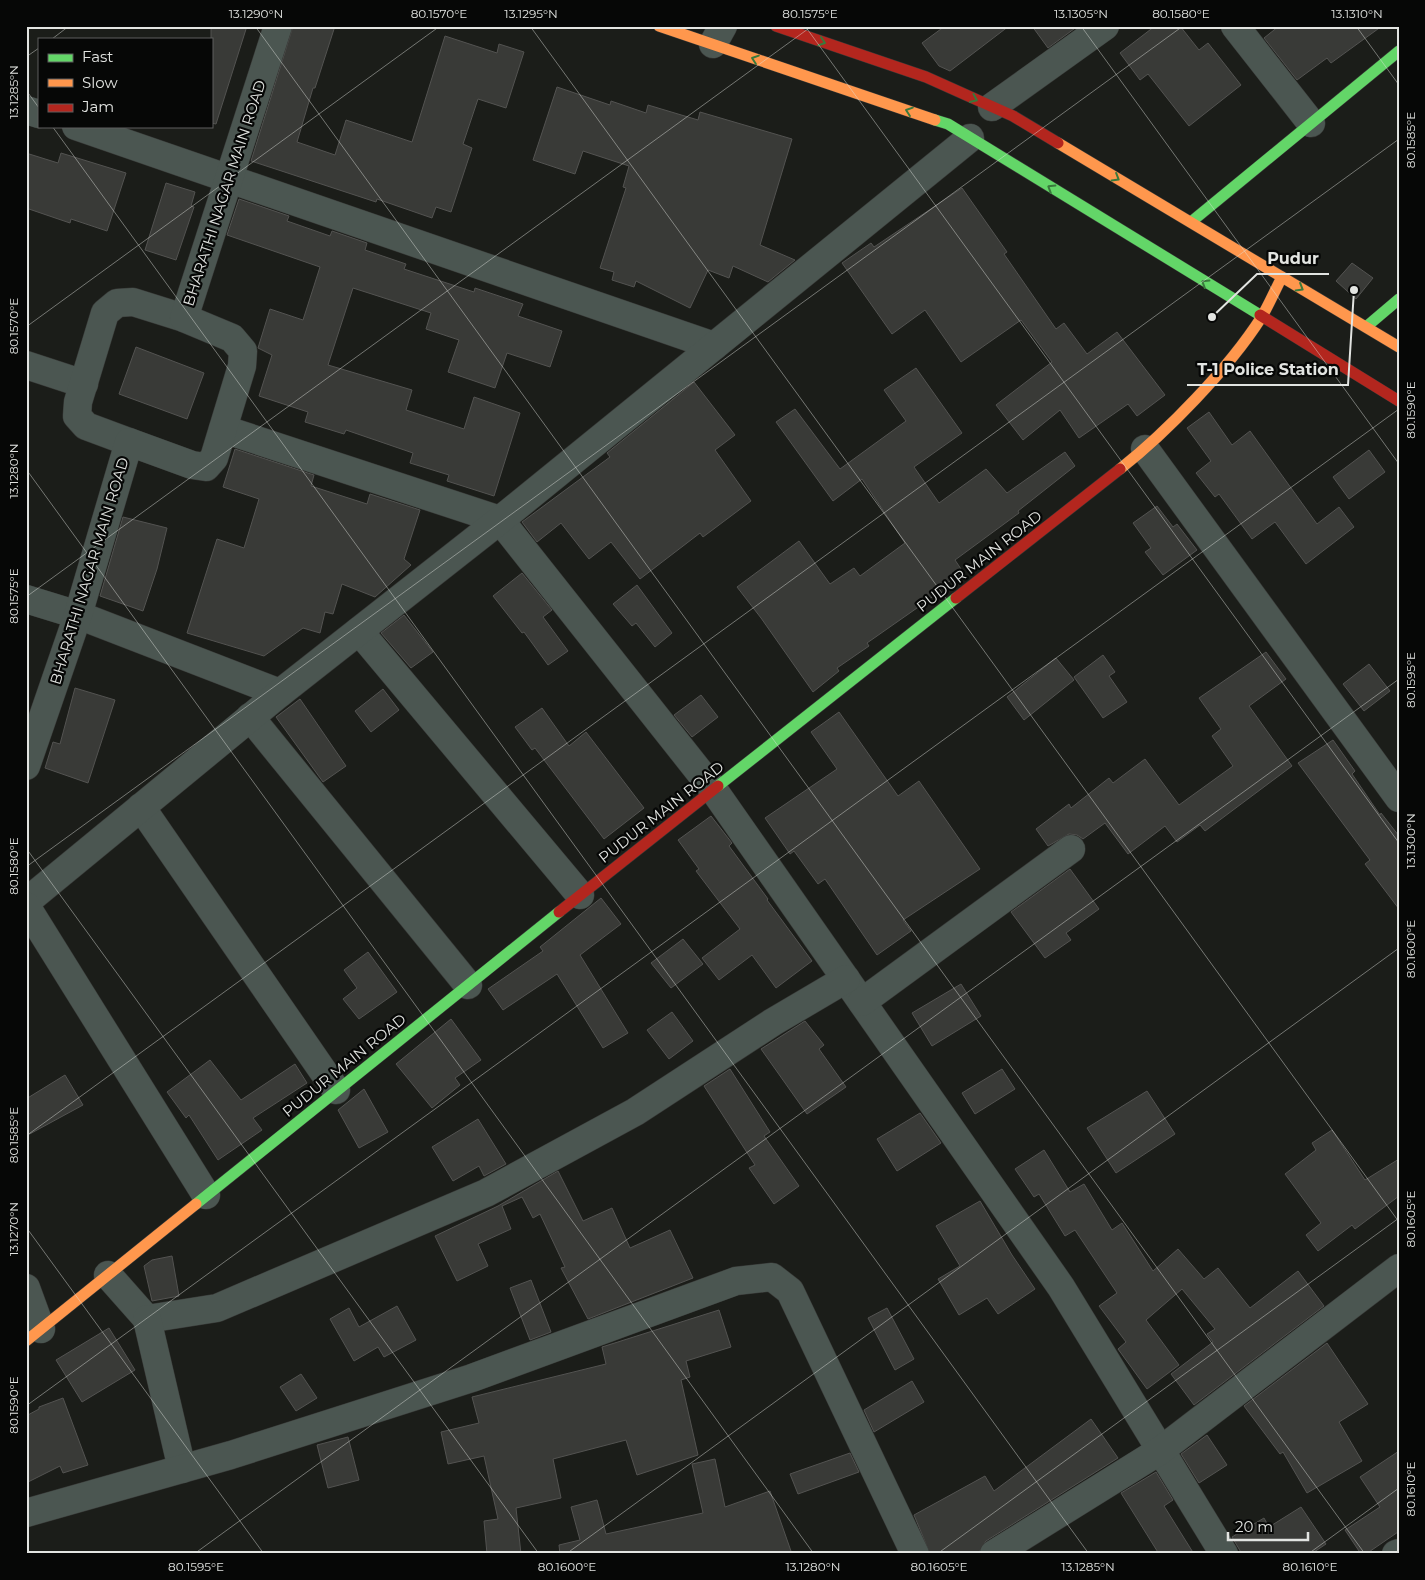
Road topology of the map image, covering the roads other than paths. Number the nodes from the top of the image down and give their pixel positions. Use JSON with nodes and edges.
{"nodes":[{"id":1,"x":278,"y":26,"type":"edge"},
{"id":2,"x":659,"y":26,"type":"edge"},
{"id":3,"x":776,"y":26,"type":"edge"},
{"id":4,"x":1105,"y":26,"type":"edge"},
{"id":5,"x":1235,"y":26,"type":"edge"},
{"id":6,"x":718,"y":35,"type":"edge"},
{"id":7,"x":1399,"y":51,"type":"edge"},
{"id":8,"x":992,"y":107,"type":"junction"},
{"id":9,"x":26,"y":110,"type":"edge"},
{"id":10,"x":38,"y":114,"type":"edge"},
{"id":11,"x":1311,"y":123,"type":"junction"},
{"id":12,"x":82,"y":128,"type":"edge"},
{"id":13,"x":970,"y":138,"type":"junction"},
{"id":14,"x":229,"y":178,"type":"junction"},
{"id":15,"x":1191,"y":222,"type":"junction"},
{"id":16,"x":1282,"y":277,"type":"junction"},
{"id":17,"x":1399,"y":299,"type":"edge"},
{"id":18,"x":184,"y":318,"type":"junction"},
{"id":19,"x":1261,"y":318,"type":"junction"},
{"id":20,"x":1366,"y":327,"type":"junction"},
{"id":21,"x":714,"y":346,"type":"junction"},
{"id":22,"x":1399,"y":347,"type":"edge"},
{"id":23,"x":26,"y":365,"type":"edge"},
{"id":24,"x":84,"y":384,"type":"junction"},
{"id":25,"x":1399,"y":401,"type":"edge"},
{"id":26,"x":223,"y":429,"type":"junction"},
{"id":27,"x":129,"y":442,"type":"junction"},
{"id":28,"x":1145,"y":449,"type":"junction"},
{"id":29,"x":500,"y":520,"type":"junction"},
{"id":30,"x":26,"y":599,"type":"edge"},
{"id":31,"x":78,"y":615,"type":"junction"},
{"id":32,"x":359,"y":631,"type":"junction"},
{"id":33,"x":280,"y":693,"type":"junction"},
{"id":34,"x":250,"y":718,"type":"junction"},
{"id":35,"x":26,"y":766,"type":"edge"},
{"id":36,"x":713,"y":789,"type":"junction"},
{"id":37,"x":1399,"y":798,"type":"edge"},
{"id":38,"x":142,"y":807,"type":"junction"},
{"id":39,"x":1071,"y":849,"type":"dead end"},
{"id":40,"x":580,"y":895,"type":"junction"},
{"id":41,"x":26,"y":902,"type":"edge"},
{"id":42,"x":26,"y":906,"type":"edge"},
{"id":43,"x":846,"y":979,"type":"junction"},
{"id":44,"x":468,"y":985,"type":"junction"},
{"id":45,"x":862,"y":1002,"type":"junction"},
{"id":46,"x":336,"y":1090,"type":"junction"},
{"id":47,"x":206,"y":1195,"type":"junction"},
{"id":48,"x":1399,"y":1268,"type":"edge"},
{"id":49,"x":108,"y":1275,"type":"junction"},
{"id":50,"x":26,"y":1288,"type":"edge"},
{"id":51,"x":147,"y":1319,"type":"junction"},
{"id":52,"x":34,"y":1335,"type":"edge"},
{"id":53,"x":1161,"y":1450,"type":"junction"},
{"id":54,"x":182,"y":1469,"type":"junction"},
{"id":55,"x":26,"y":1513,"type":"edge"},
{"id":56,"x":915,"y":1554,"type":"edge"},
{"id":57,"x":994,"y":1554,"type":"edge"},
{"id":58,"x":1224,"y":1554,"type":"edge"}],
"edges":[{"from":1,"to":14,"type":"street","name":"BHARATHI NAGAR MAIN ROAD"},
{"from":2,"to":6,"type":"street"},
{"from":3,"to":8,"type":"street","one_way":true},
{"from":4,"to":8,"type":"street"},
{"from":5,"to":11,"type":"street"},
{"from":13,"to":6,"type":"street","one_way":true},
{"from":7,"to":11,"type":"street"},
{"from":8,"to":15,"type":"street","one_way":true},
{"from":9,"to":10,"type":"street"},
{"from":11,"to":15,"type":"street"},
{"from":12,"to":14,"type":"street"},
{"from":19,"to":13,"type":"street","one_way":true},
{"from":13,"to":21,"type":"street"},
{"from":14,"to":18,"type":"street","name":"BHARATHI NAGAR MAIN ROAD"},
{"from":14,"to":21,"type":"street"},
{"from":15,"to":16,"type":"street"},
{"from":16,"to":19,"type":"street","name":"PUDUR MAIN ROAD"},
{"from":16,"to":20,"type":"street","one_way":true},
{"from":17,"to":20,"type":"street"},
{"from":18,"to":24,"type":"street"},
{"from":18,"to":26,"type":"street","name":"BHARATHI NAGAR MAIN ROAD"},
{"from":19,"to":25,"type":"street"},
{"from":19,"to":28,"type":"street","name":"PUDUR MAIN ROAD"},
{"from":20,"to":22,"type":"street"},
{"from":21,"to":29,"type":"street"},
{"from":23,"to":24,"type":"street"},
{"from":24,"to":27,"type":"street"},
{"from":26,"to":27,"type":"street","name":"BHARATHI NAGAR MAIN ROAD"},
{"from":26,"to":29,"type":"street"},
{"from":27,"to":31,"type":"street","name":"BHARATHI NAGAR MAIN ROAD"},
{"from":28,"to":36,"type":"street","name":"PUDUR MAIN ROAD"},
{"from":28,"to":37,"type":"street"},
{"from":29,"to":32,"type":"street"},
{"from":29,"to":36,"type":"street"},
{"from":30,"to":31,"type":"street"},
{"from":31,"to":33,"type":"street"},
{"from":31,"to":35,"type":"street","name":"BHARATHI NAGAR MAIN ROAD"},
{"from":32,"to":33,"type":"street"},
{"from":32,"to":40,"type":"street"},
{"from":33,"to":34,"type":"street"},
{"from":34,"to":38,"type":"street"},
{"from":34,"to":44,"type":"street"},
{"from":36,"to":40,"type":"street","name":"PUDUR MAIN ROAD"},
{"from":36,"to":43,"type":"street"},
{"from":38,"to":41,"type":"street"},
{"from":38,"to":46,"type":"street"},
{"from":39,"to":45,"type":"street"},
{"from":40,"to":44,"type":"street","name":"PUDUR MAIN ROAD"},
{"from":42,"to":47,"type":"street"},
{"from":43,"to":45,"type":"street"},
{"from":43,"to":51,"type":"street"},
{"from":44,"to":46,"type":"street","name":"PUDUR MAIN ROAD"},
{"from":45,"to":53,"type":"street"},
{"from":46,"to":47,"type":"street","name":"PUDUR MAIN ROAD"},
{"from":47,"to":49,"type":"street","name":"PUDUR MAIN ROAD"},
{"from":48,"to":53,"type":"street"},
{"from":49,"to":51,"type":"street"},
{"from":49,"to":52,"type":"street","name":"PUDUR MAIN ROAD"},
{"from":50,"to":52,"type":"street"},
{"from":51,"to":54,"type":"street"},
{"from":53,"to":57,"type":"street"},
{"from":53,"to":58,"type":"street"},
{"from":54,"to":55,"type":"street"},
{"from":54,"to":56,"type":"street"}]}
